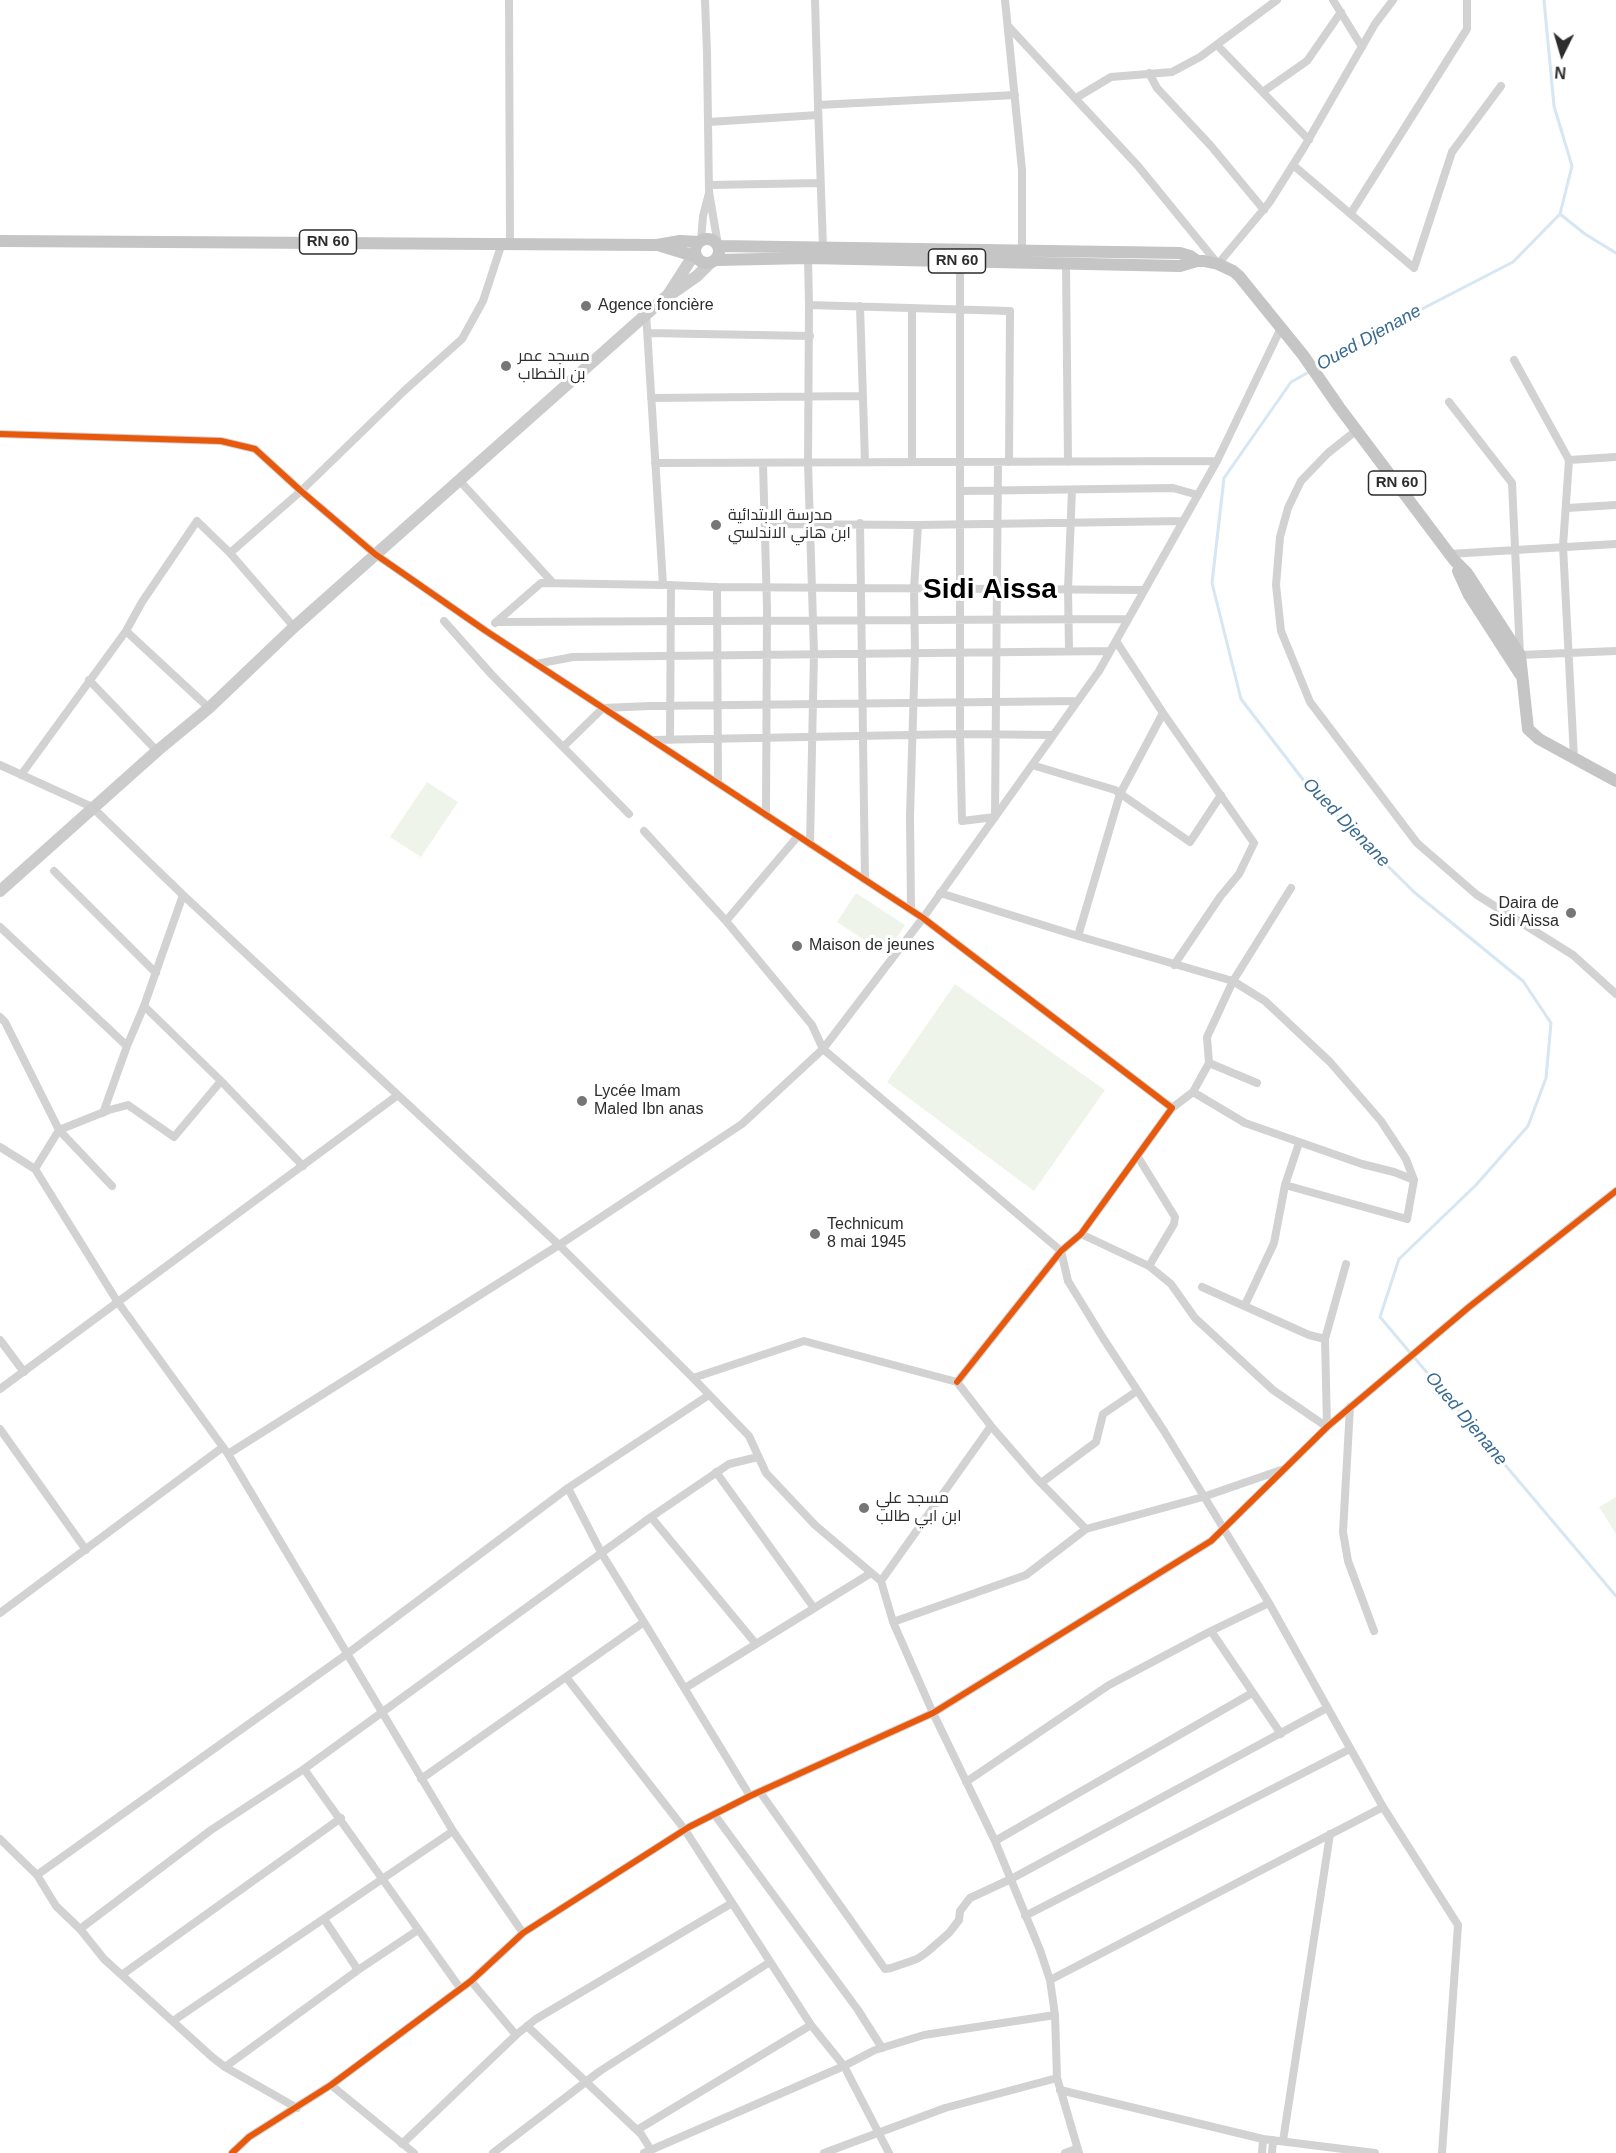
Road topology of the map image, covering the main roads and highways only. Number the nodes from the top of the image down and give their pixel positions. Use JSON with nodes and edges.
{"nodes":[{"id":1,"x":0,"y":241,"type":"edge"},
{"id":2,"x":718,"y":245,"type":"junction"},
{"id":3,"x":697,"y":250,"type":"junction"},
{"id":4,"x":713,"y":261,"type":"junction"},
{"id":5,"x":1197,"y":261,"type":"junction"},
{"id":6,"x":668,"y":295,"type":"junction"},
{"id":7,"x":1452,"y":557,"type":"junction"},
{"id":8,"x":1524,"y":681,"type":"junction"},
{"id":9,"x":1616,"y":781,"type":"edge"},
{"id":10,"x":0,"y":891,"type":"edge"}],
"edges":[{"from":1,"to":3,"type":"main road","number":"RN 60"},
{"from":2,"to":3,"type":"main road"},
{"from":2,"to":4,"type":"main road"},
{"from":2,"to":5,"type":"main road","number":"RN 60"},
{"from":3,"to":4,"type":"main road"},
{"from":3,"to":6,"type":"main road"},
{"from":4,"to":5,"type":"main road","number":"RN 60"},
{"from":4,"to":6,"type":"main road"},
{"from":5,"to":7,"type":"main road","number":"RN 60"},
{"from":6,"to":10,"type":"main road"},
{"from":7,"to":8,"type":"main road","number":"RN 60"},
{"from":7,"to":8,"type":"main road"},
{"from":8,"to":9,"type":"main road","number":"RN 60"}]}
